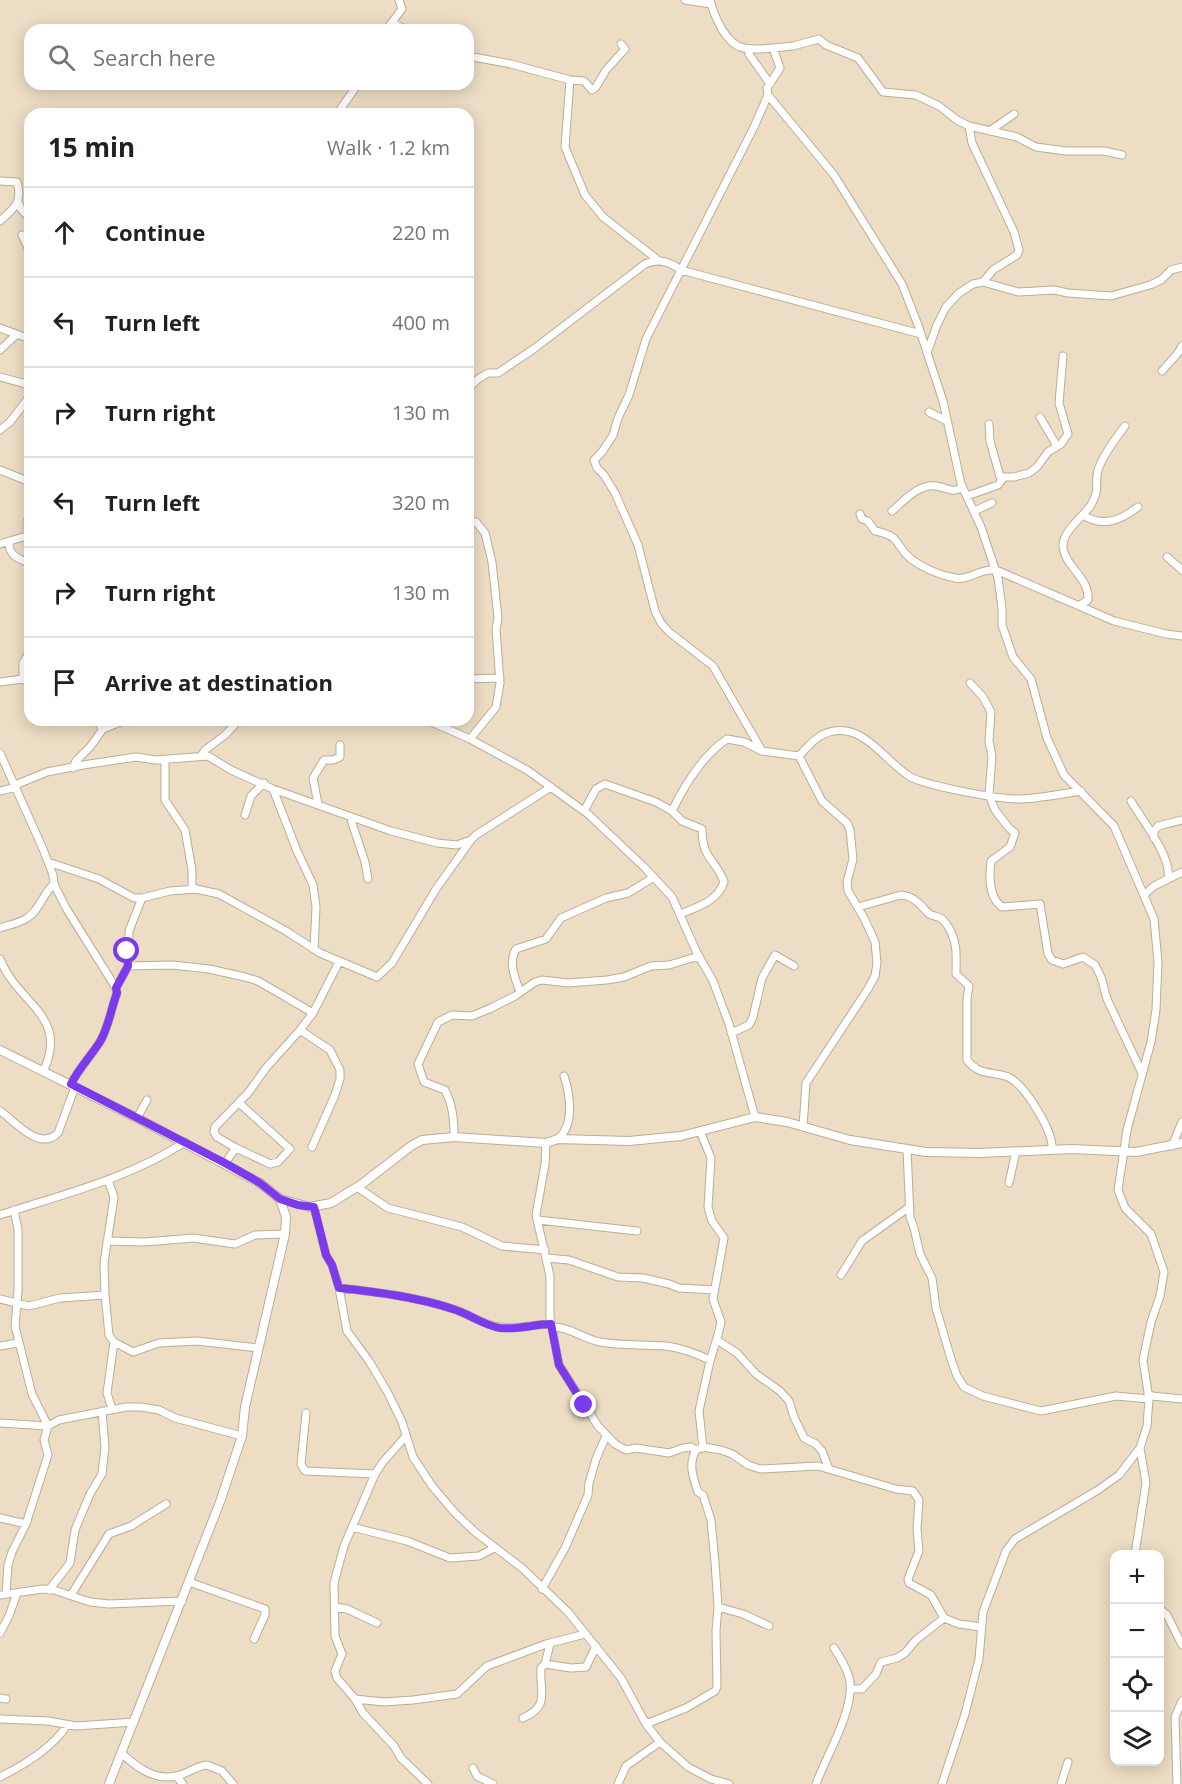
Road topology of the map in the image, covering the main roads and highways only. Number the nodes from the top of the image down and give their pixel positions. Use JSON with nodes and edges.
{"nodes":[{"id":1,"x":0,"y":1050,"type":"edge"},
{"id":2,"x":1182,"y":1143,"type":"edge"},
{"id":3,"x":280,"y":1199,"type":"junction"},
{"id":4,"x":109,"y":1784,"type":"edge"}],
"edges":[{"from":1,"to":3,"type":"main road"},
{"from":2,"to":3,"type":"main road"},
{"from":3,"to":4,"type":"main road"}]}
